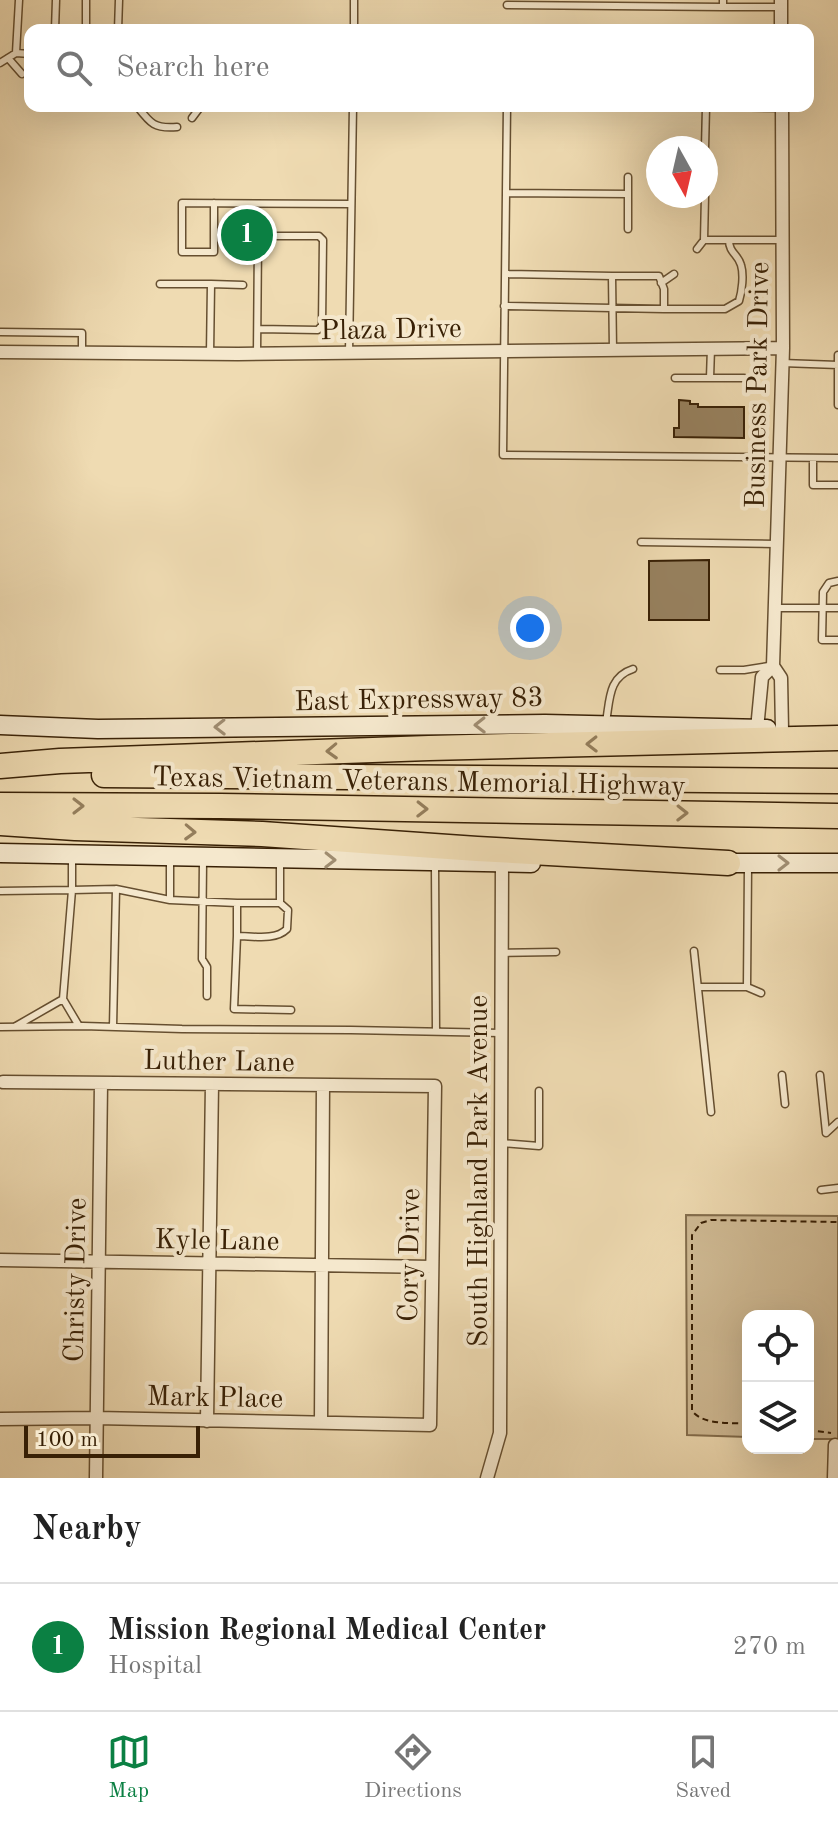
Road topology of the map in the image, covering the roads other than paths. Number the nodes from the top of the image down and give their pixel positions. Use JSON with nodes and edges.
{"nodes":[{"id":1,"x":19,"y":0,"type":"edge"},
{"id":2,"x":56,"y":0,"type":"edge"},
{"id":3,"x":86,"y":0,"type":"edge"},
{"id":4,"x":119,"y":0,"type":"edge"},
{"id":5,"x":354,"y":0,"type":"edge"},
{"id":6,"x":723,"y":4,"type":"edge"},
{"id":7,"x":781,"y":4,"type":"edge"},
{"id":8,"x":507,"y":5,"type":"dead end"},
{"id":9,"x":55,"y":24,"type":"edge"},
{"id":10,"x":86,"y":24,"type":"edge"},
{"id":11,"x":118,"y":24,"type":"edge"},
{"id":12,"x":354,"y":24,"type":"edge"},
{"id":13,"x":16,"y":53,"type":"junction"},
{"id":14,"x":24,"y":54,"type":"edge"},
{"id":15,"x":8,"y":58,"type":"junction"},
{"id":16,"x":0,"y":63,"type":"edge"},
{"id":17,"x":22,"y":74,"type":"dead end"},
{"id":18,"x":142,"y":112,"type":"edge"},
{"id":19,"x":196,"y":112,"type":"edge"},
{"id":20,"x":353,"y":112,"type":"edge"},
{"id":21,"x":507,"y":112,"type":"edge"},
{"id":22,"x":706,"y":112,"type":"edge"},
{"id":23,"x":782,"y":112,"type":"edge"},
{"id":24,"x":192,"y":118,"type":"dead end"},
{"id":25,"x":177,"y":127,"type":"dead end"},
{"id":26,"x":705,"y":136,"type":"edge"},
{"id":27,"x":628,"y":177,"type":"dead end"},
{"id":28,"x":506,"y":193,"type":"junction"},
{"id":29,"x":628,"y":194,"type":"junction"},
{"id":30,"x":214,"y":203,"type":"junction"},
{"id":31,"x":351,"y":204,"type":"junction"},
{"id":32,"x":705,"y":208,"type":"edge"},
{"id":33,"x":628,"y":229,"type":"dead end"},
{"id":34,"x":704,"y":240,"type":"junction"},
{"id":35,"x":729,"y":240,"type":"junction"},
{"id":36,"x":782,"y":240,"type":"junction"},
{"id":37,"x":697,"y":249,"type":"dead end"},
{"id":38,"x":505,"y":274,"type":"junction"},
{"id":39,"x":674,"y":274,"type":"dead end"},
{"id":40,"x":612,"y":276,"type":"junction"},
{"id":41,"x":661,"y":283,"type":"junction"},
{"id":42,"x":160,"y":284,"type":"dead end"},
{"id":43,"x":211,"y":284,"type":"junction"},
{"id":44,"x":243,"y":285,"type":"dead end"},
{"id":45,"x":504,"y":306,"type":"junction"},
{"id":46,"x":612,"y":308,"type":"junction"},
{"id":47,"x":664,"y":309,"type":"junction"},
{"id":48,"x":258,"y":329,"type":"junction"},
{"id":49,"x":0,"y":332,"type":"edge"},
{"id":50,"x":711,"y":348,"type":"junction"},
{"id":51,"x":783,"y":348,"type":"junction"},
{"id":52,"x":613,"y":350,"type":"junction"},
{"id":53,"x":504,"y":351,"type":"junction"},
{"id":54,"x":0,"y":352,"type":"edge"},
{"id":55,"x":82,"y":353,"type":"junction"},
{"id":56,"x":349,"y":353,"type":"junction"},
{"id":57,"x":210,"y":354,"type":"junction"},
{"id":58,"x":257,"y":354,"type":"junction"},
{"id":59,"x":838,"y":355,"type":"edge"},
{"id":60,"x":782,"y":363,"type":"junction"},
{"id":61,"x":838,"y":365,"type":"edge"},
{"id":62,"x":675,"y":378,"type":"dead end"},
{"id":63,"x":710,"y":378,"type":"junction"},
{"id":64,"x":744,"y":378,"type":"dead end"},
{"id":65,"x":838,"y":405,"type":"edge"},
{"id":66,"x":779,"y":458,"type":"junction"},
{"id":67,"x":813,"y":458,"type":"junction"},
{"id":68,"x":838,"y":458,"type":"edge"},
{"id":69,"x":838,"y":485,"type":"edge"},
{"id":70,"x":641,"y":542,"type":"dead end"},
{"id":71,"x":776,"y":544,"type":"junction"},
{"id":72,"x":838,"y":581,"type":"edge"},
{"id":73,"x":774,"y":608,"type":"junction"},
{"id":74,"x":822,"y":608,"type":"junction"},
{"id":75,"x":838,"y":608,"type":"edge"},
{"id":76,"x":838,"y":640,"type":"edge"},
{"id":77,"x":773,"y":666,"type":"junction"},
{"id":78,"x":633,"y":669,"type":"dead end"},
{"id":79,"x":720,"y":670,"type":"dead end"},
{"id":80,"x":0,"y":725,"type":"edge"},
{"id":81,"x":605,"y":725,"type":"junction"},
{"id":82,"x":757,"y":729,"type":"junction"},
{"id":83,"x":782,"y":730,"type":"junction"},
{"id":84,"x":838,"y":735,"type":"edge"},
{"id":85,"x":0,"y":766,"type":"edge"},
{"id":86,"x":0,"y":773,"type":"edge"},
{"id":87,"x":838,"y":781,"type":"edge"},
{"id":88,"x":0,"y":805,"type":"edge"},
{"id":89,"x":838,"y":816,"type":"edge"},
{"id":90,"x":0,"y":823,"type":"edge"},
{"id":91,"x":0,"y":853,"type":"edge"},
{"id":92,"x":73,"y":854,"type":"junction"},
{"id":93,"x":170,"y":856,"type":"junction"},
{"id":94,"x":203,"y":857,"type":"junction"},
{"id":95,"x":281,"y":859,"type":"junction"},
{"id":96,"x":435,"y":862,"type":"junction"},
{"id":97,"x":502,"y":863,"type":"junction"},
{"id":98,"x":738,"y":863,"type":"junction"},
{"id":99,"x":838,"y":863,"type":"edge"},
{"id":100,"x":116,"y":889,"type":"junction"},
{"id":101,"x":72,"y":890,"type":"junction"},
{"id":102,"x":0,"y":891,"type":"edge"},
{"id":103,"x":170,"y":900,"type":"junction"},
{"id":104,"x":203,"y":901,"type":"junction"},
{"id":105,"x":237,"y":903,"type":"junction"},
{"id":106,"x":280,"y":903,"type":"junction"},
{"id":107,"x":237,"y":936,"type":"junction"},
{"id":108,"x":694,"y":951,"type":"dead end"},
{"id":109,"x":556,"y":952,"type":"dead end"},
{"id":110,"x":501,"y":953,"type":"junction"},
{"id":111,"x":699,"y":987,"type":"junction"},
{"id":112,"x":747,"y":987,"type":"junction"},
{"id":113,"x":761,"y":993,"type":"dead end"},
{"id":114,"x":207,"y":996,"type":"dead end"},
{"id":115,"x":63,"y":999,"type":"junction"},
{"id":116,"x":291,"y":1010,"type":"dead end"},
{"id":117,"x":79,"y":1026,"type":"junction"},
{"id":118,"x":0,"y":1027,"type":"edge"},
{"id":119,"x":14,"y":1027,"type":"junction"},
{"id":120,"x":113,"y":1027,"type":"junction"},
{"id":121,"x":436,"y":1031,"type":"junction"},
{"id":122,"x":501,"y":1033,"type":"junction"},
{"id":123,"x":782,"y":1075,"type":"dead end"},
{"id":124,"x":820,"y":1075,"type":"dead end"},
{"id":125,"x":3,"y":1082,"type":"dead end"},
{"id":126,"x":101,"y":1083,"type":"junction"},
{"id":127,"x":212,"y":1084,"type":"junction"},
{"id":128,"x":323,"y":1085,"type":"junction"},
{"id":129,"x":435,"y":1086,"type":"joint"},
{"id":130,"x":539,"y":1091,"type":"dead end"},
{"id":131,"x":785,"y":1104,"type":"dead end"},
{"id":132,"x":711,"y":1112,"type":"dead end"},
{"id":133,"x":838,"y":1122,"type":"edge"},
{"id":134,"x":501,"y":1143,"type":"junction"},
{"id":135,"x":838,"y":1188,"type":"edge"},
{"id":136,"x":821,"y":1190,"type":"dead end"},
{"id":137,"x":0,"y":1260,"type":"edge"},
{"id":138,"x":98,"y":1262,"type":"junction"},
{"id":139,"x":209,"y":1263,"type":"junction"},
{"id":140,"x":322,"y":1265,"type":"junction"},
{"id":141,"x":432,"y":1267,"type":"junction"},
{"id":142,"x":96,"y":1418,"type":"junction"},
{"id":143,"x":0,"y":1419,"type":"edge"},
{"id":144,"x":207,"y":1421,"type":"junction"},
{"id":145,"x":321,"y":1422,"type":"junction"},
{"id":146,"x":430,"y":1425,"type":"joint"},
{"id":147,"x":836,"y":1440,"type":"edge"},
{"id":148,"x":96,"y":1478,"type":"edge"},
{"id":149,"x":487,"y":1478,"type":"edge"},
{"id":150,"x":834,"y":1478,"type":"edge"}],
"edges":[{"from":1,"to":13,"type":"lane"},
{"from":2,"to":9,"type":"lane"},
{"from":3,"to":10,"type":"lane"},
{"from":4,"to":11,"type":"lane"},
{"from":5,"to":12,"type":"lane"},
{"from":6,"to":7,"type":"lane"},
{"from":6,"to":8,"type":"lane"},
{"from":13,"to":14,"type":"lane"},
{"from":13,"to":15,"type":"lane"},
{"from":15,"to":16,"type":"lane"},
{"from":15,"to":17,"type":"lane"},
{"from":18,"to":25,"type":"lane"},
{"from":19,"to":24,"type":"lane"},
{"from":20,"to":31,"type":"lane"},
{"from":21,"to":28,"type":"lane"},
{"from":22,"to":26,"type":"lane"},
{"from":23,"to":36,"type":"street","name":"Business Park Drive"},
{"from":27,"to":29,"type":"lane"},
{"from":28,"to":29,"type":"lane"},
{"from":28,"to":38,"type":"lane"},
{"from":29,"to":33,"type":"lane"},
{"from":30,"to":30,"type":"lane"},
{"from":30,"to":31,"type":"lane"},
{"from":31,"to":56,"type":"lane"},
{"from":32,"to":34,"type":"lane"},
{"from":34,"to":35,"type":"lane"},
{"from":34,"to":37,"type":"lane"},
{"from":35,"to":36,"type":"lane"},
{"from":35,"to":47,"type":"lane"},
{"from":36,"to":51,"type":"street","name":"Business Park Drive"},
{"from":38,"to":40,"type":"lane"},
{"from":38,"to":45,"type":"lane"},
{"from":39,"to":41,"type":"lane"},
{"from":40,"to":41,"type":"lane"},
{"from":40,"to":46,"type":"lane"},
{"from":41,"to":47,"type":"lane"},
{"from":42,"to":43,"type":"lane"},
{"from":43,"to":44,"type":"lane"},
{"from":43,"to":57,"type":"lane"},
{"from":45,"to":46,"type":"lane"},
{"from":45,"to":53,"type":"lane"},
{"from":46,"to":47,"type":"lane"},
{"from":46,"to":52,"type":"lane"},
{"from":48,"to":48,"type":"lane"},
{"from":48,"to":58,"type":"lane"},
{"from":49,"to":55,"type":"lane"},
{"from":50,"to":51,"type":"street","name":"Plaza Drive"},
{"from":50,"to":52,"type":"street","name":"Plaza Drive"},
{"from":50,"to":63,"type":"lane"},
{"from":51,"to":60,"type":"street","name":"Business Park Drive"},
{"from":52,"to":53,"type":"street","name":"Plaza Drive"},
{"from":53,"to":56,"type":"street","name":"Plaza Drive"},
{"from":53,"to":66,"type":"lane"},
{"from":54,"to":55,"type":"street","name":"Plaza Drive"},
{"from":55,"to":57,"type":"street","name":"Plaza Drive"},
{"from":56,"to":58,"type":"street","name":"Plaza Drive"},
{"from":57,"to":58,"type":"street","name":"Plaza Drive"},
{"from":59,"to":61,"type":"lane"},
{"from":60,"to":61,"type":"lane"},
{"from":60,"to":66,"type":"street","name":"Business Park Drive"},
{"from":61,"to":65,"type":"lane"},
{"from":62,"to":63,"type":"lane"},
{"from":63,"to":64,"type":"lane"},
{"from":66,"to":67,"type":"lane"},
{"from":66,"to":71,"type":"street","name":"Business Park Drive"},
{"from":67,"to":68,"type":"lane"},
{"from":67,"to":69,"type":"lane"},
{"from":70,"to":71,"type":"lane"},
{"from":71,"to":73,"type":"street","name":"Business Park Drive"},
{"from":72,"to":74,"type":"lane"},
{"from":73,"to":74,"type":"lane"},
{"from":73,"to":77,"type":"street","name":"Business Park Drive"},
{"from":74,"to":75,"type":"lane"},
{"from":74,"to":76,"type":"lane"},
{"from":77,"to":79,"type":"lane"},
{"from":77,"to":82,"type":"street","name":"Business Park Drive"},
{"from":77,"to":83,"type":"street","name":"Business Park Drive"},
{"from":78,"to":81,"type":"lane"},
{"from":81,"to":80,"type":"main road","name":"East Expressway 83","one_way":true},
{"from":81,"to":82,"type":"main road","name":"East Expressway 83"},
{"from":82,"to":83,"type":"main road","name":"East Expressway 83"},
{"from":83,"to":84,"type":"main road","name":"East Expressway 83"},
{"from":84,"to":85,"type":"highway","one_way":true},
{"from":86,"to":87,"type":"highway","name":"Texas Vietnam Veterans Memorial Highway"},
{"from":88,"to":89,"type":"highway","name":"Texas Vietnam Veterans Memorial Highway","one_way":true},
{"from":90,"to":98,"type":"highway","one_way":true},
{"from":91,"to":92,"type":"main road"},
{"from":92,"to":93,"type":"main road"},
{"from":92,"to":101,"type":"lane"},
{"from":93,"to":94,"type":"main road"},
{"from":93,"to":103,"type":"lane"},
{"from":94,"to":95,"type":"main road"},
{"from":94,"to":104,"type":"lane"},
{"from":95,"to":96,"type":"main road","one_way":true},
{"from":95,"to":106,"type":"lane"},
{"from":96,"to":97,"type":"main road"},
{"from":96,"to":121,"type":"lane"},
{"from":97,"to":98,"type":"main road"},
{"from":97,"to":110,"type":"street","name":"South Highland Park Avenue"},
{"from":98,"to":99,"type":"main road","one_way":true},
{"from":98,"to":112,"type":"lane"},
{"from":100,"to":101,"type":"lane"},
{"from":100,"to":103,"type":"lane"},
{"from":100,"to":120,"type":"lane"},
{"from":101,"to":102,"type":"lane"},
{"from":101,"to":115,"type":"lane"},
{"from":103,"to":104,"type":"lane"},
{"from":104,"to":105,"type":"lane"},
{"from":104,"to":114,"type":"lane"},
{"from":105,"to":106,"type":"lane"},
{"from":105,"to":107,"type":"lane"},
{"from":106,"to":107,"type":"lane"},
{"from":107,"to":116,"type":"lane"},
{"from":108,"to":111,"type":"lane"},
{"from":109,"to":110,"type":"lane"},
{"from":110,"to":122,"type":"street","name":"South Highland Park Avenue"},
{"from":111,"to":112,"type":"lane"},
{"from":111,"to":132,"type":"lane"},
{"from":112,"to":113,"type":"lane"},
{"from":115,"to":117,"type":"lane"},
{"from":115,"to":119,"type":"lane"},
{"from":117,"to":119,"type":"lane"},
{"from":117,"to":120,"type":"lane"},
{"from":118,"to":119,"type":"lane"},
{"from":120,"to":121,"type":"lane"},
{"from":121,"to":122,"type":"lane"},
{"from":122,"to":134,"type":"street","name":"South Highland Park Avenue"},
{"from":123,"to":131,"type":"lane"},
{"from":124,"to":133,"type":"lane"},
{"from":125,"to":126,"type":"street","name":"Luther Lane"},
{"from":126,"to":127,"type":"street","name":"Luther Lane"},
{"from":126,"to":138,"type":"street","name":"Christy Drive"},
{"from":127,"to":128,"type":"street","name":"Luther Lane"},
{"from":127,"to":139,"type":"street"},
{"from":128,"to":129,"type":"street","name":"Luther Lane"},
{"from":128,"to":140,"type":"street"},
{"from":129,"to":141,"type":"street","name":"Cory Drive"},
{"from":130,"to":134,"type":"lane"},
{"from":134,"to":149,"type":"street","name":"South Highland Park Avenue"},
{"from":135,"to":136,"type":"lane"},
{"from":137,"to":138,"type":"street","name":"Kyle Lane"},
{"from":138,"to":139,"type":"street","name":"Kyle Lane"},
{"from":138,"to":142,"type":"street","name":"Christy Drive"},
{"from":139,"to":140,"type":"street","name":"Kyle Lane"},
{"from":139,"to":144,"type":"street"},
{"from":140,"to":141,"type":"street","name":"Kyle Lane"},
{"from":140,"to":145,"type":"street"},
{"from":141,"to":146,"type":"street","name":"Cory Drive"},
{"from":142,"to":143,"type":"street","name":"Mark Place"},
{"from":142,"to":144,"type":"street","name":"Mark Place"},
{"from":142,"to":148,"type":"street","name":"Christy Drive"},
{"from":144,"to":145,"type":"street","name":"Mark Place"},
{"from":145,"to":146,"type":"street","name":"Mark Place"},
{"from":147,"to":150,"type":"street"}]}
